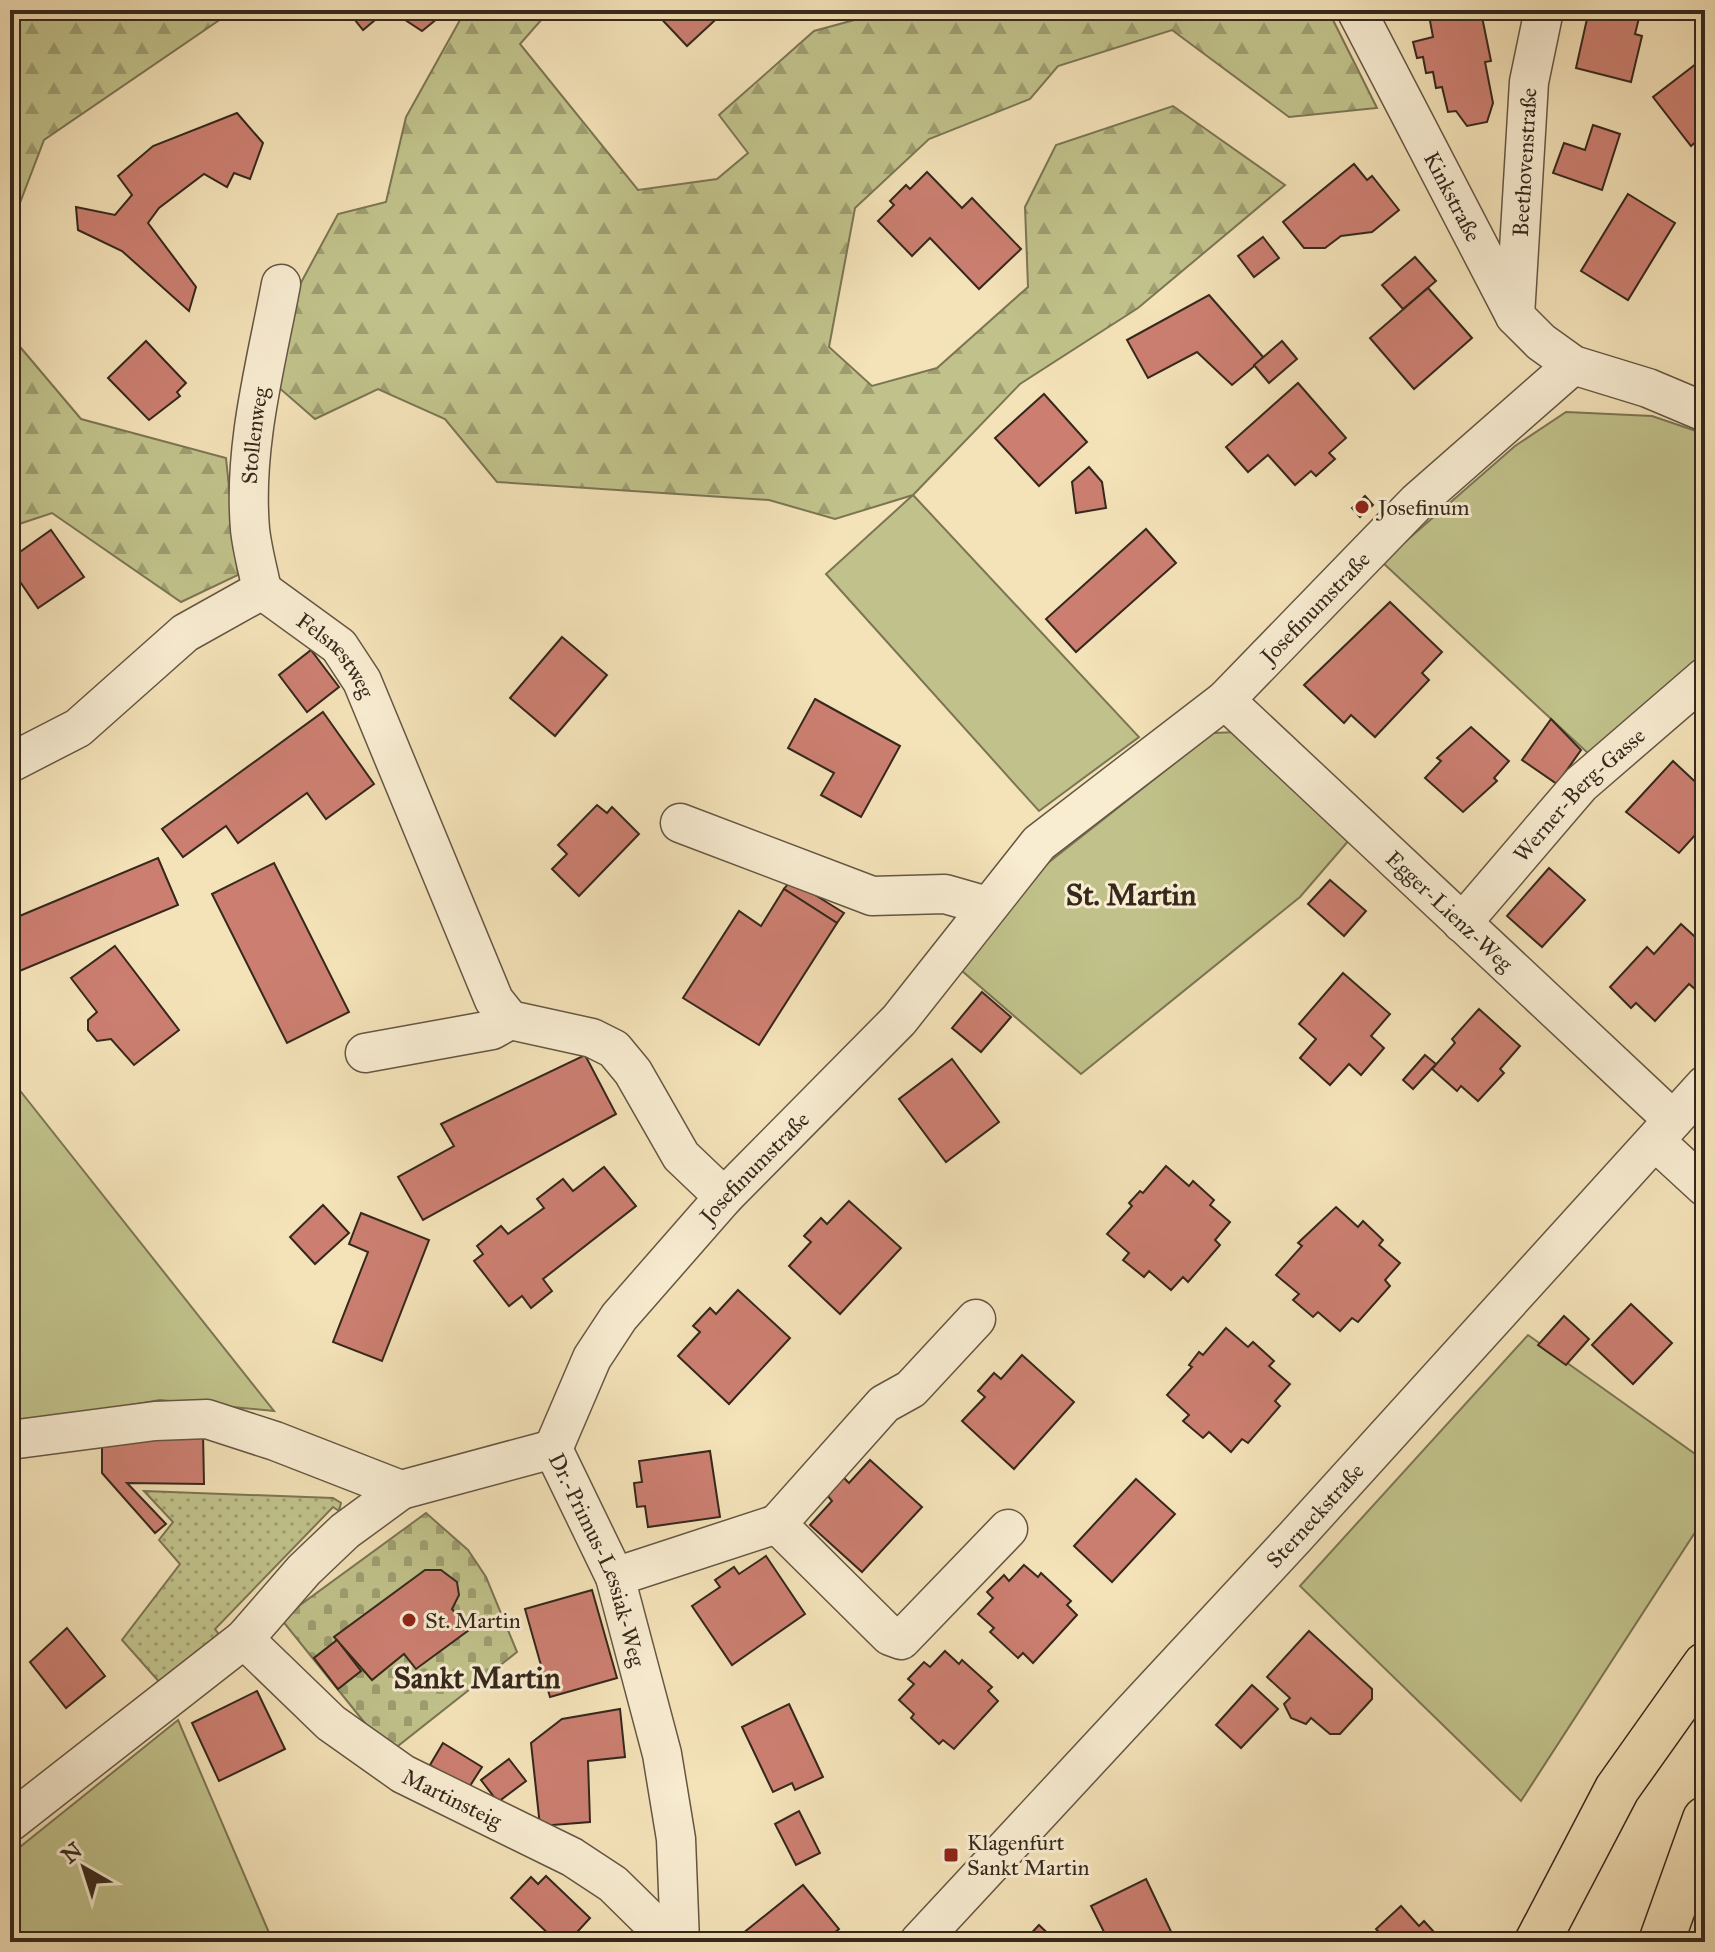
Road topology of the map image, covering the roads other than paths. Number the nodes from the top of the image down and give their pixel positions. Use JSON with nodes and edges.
{"nodes":[{"id":1,"x":1356,"y":10,"type":"edge"},
{"id":2,"x":1544,"y":10,"type":"edge"},
{"id":3,"x":281,"y":284,"type":"dead end"},
{"id":4,"x":1515,"y":316,"type":"junction"},
{"id":5,"x":1573,"y":365,"type":"junction"},
{"id":6,"x":1705,"y":412,"type":"edge"},
{"id":7,"x":262,"y":590,"type":"junction"},
{"id":8,"x":1705,"y":677,"type":"edge"},
{"id":9,"x":1225,"y":700,"type":"junction"},
{"id":10,"x":10,"y":763,"type":"edge"},
{"id":11,"x":680,"y":823,"type":"dead end"},
{"id":12,"x":987,"y":906,"type":"junction"},
{"id":13,"x":1462,"y":923,"type":"junction"},
{"id":14,"x":510,"y":1020,"type":"junction"},
{"id":15,"x":365,"y":1053,"type":"dead end"},
{"id":16,"x":1705,"y":1085,"type":"edge"},
{"id":17,"x":1664,"y":1130,"type":"junction"},
{"id":18,"x":1705,"y":1187,"type":"edge"},
{"id":19,"x":724,"y":1197,"type":"junction"},
{"id":20,"x":976,"y":1319,"type":"dead end"},
{"id":21,"x":10,"y":1440,"type":"edge"},
{"id":22,"x":553,"y":1449,"type":"junction"},
{"id":23,"x":401,"y":1490,"type":"junction"},
{"id":24,"x":777,"y":1524,"type":"junction"},
{"id":25,"x":1008,"y":1529,"type":"dead end"},
{"id":26,"x":615,"y":1577,"type":"junction"},
{"id":27,"x":244,"y":1639,"type":"junction"},
{"id":28,"x":1705,"y":1665,"type":"edge"},
{"id":29,"x":1705,"y":1819,"type":"edge"},
{"id":30,"x":10,"y":1822,"type":"edge"},
{"id":31,"x":672,"y":1942,"type":"edge"},
{"id":32,"x":680,"y":1942,"type":"edge"},
{"id":33,"x":919,"y":1942,"type":"edge"},
{"id":34,"x":1537,"y":1942,"type":"edge"},
{"id":35,"x":1661,"y":1942,"type":"edge"}],
"edges":[{"from":1,"to":4,"type":"street","name":"Kinkstraße"},
{"from":2,"to":4,"type":"street","name":"Beethovenstraße"},
{"from":3,"to":7,"type":"street","name":"Stollenweg"},
{"from":4,"to":5,"type":"street","name":"Kinkstraße"},
{"from":5,"to":6,"type":"street"},
{"from":5,"to":9,"type":"street","name":"Josefinumstraße"},
{"from":7,"to":10,"type":"street"},
{"from":7,"to":14,"type":"street","name":"Felsnestweg"},
{"from":8,"to":13,"type":"street","name":"Werner-Berg-Gasse"},
{"from":9,"to":12,"type":"street","name":"Josefinumstraße"},
{"from":9,"to":13,"type":"street","name":"Egger-Lienz-Weg"},
{"from":11,"to":12,"type":"street"},
{"from":12,"to":19,"type":"street","name":"Josefinumstraße"},
{"from":13,"to":17,"type":"street","name":"Egger-Lienz-Weg"},
{"from":14,"to":15,"type":"street"},
{"from":14,"to":19,"type":"street"},
{"from":16,"to":17,"type":"street","name":"Sterneckstraße"},
{"from":17,"to":18,"type":"street","name":"Egger-Lienz-Weg"},
{"from":17,"to":33,"type":"street","name":"Sterneckstraße"},
{"from":19,"to":22,"type":"street","name":"Josefinumstraße"},
{"from":20,"to":24,"type":"street"},
{"from":21,"to":23,"type":"street"},
{"from":22,"to":23,"type":"street","name":"Dr.-Primus-Lessiak-Weg"},
{"from":22,"to":26,"type":"street","name":"Dr.-Primus-Lessiak-Weg"},
{"from":23,"to":27,"type":"street"},
{"from":24,"to":25,"type":"street"},
{"from":24,"to":26,"type":"street"},
{"from":26,"to":32,"type":"street","name":"Dr.-Primus-Lessiak-Weg"},
{"from":27,"to":30,"type":"street"},
{"from":27,"to":31,"type":"street","name":"Martinsteig"},
{"from":28,"to":34,"type":"main road"},
{"from":29,"to":35,"type":"main road"}]}
